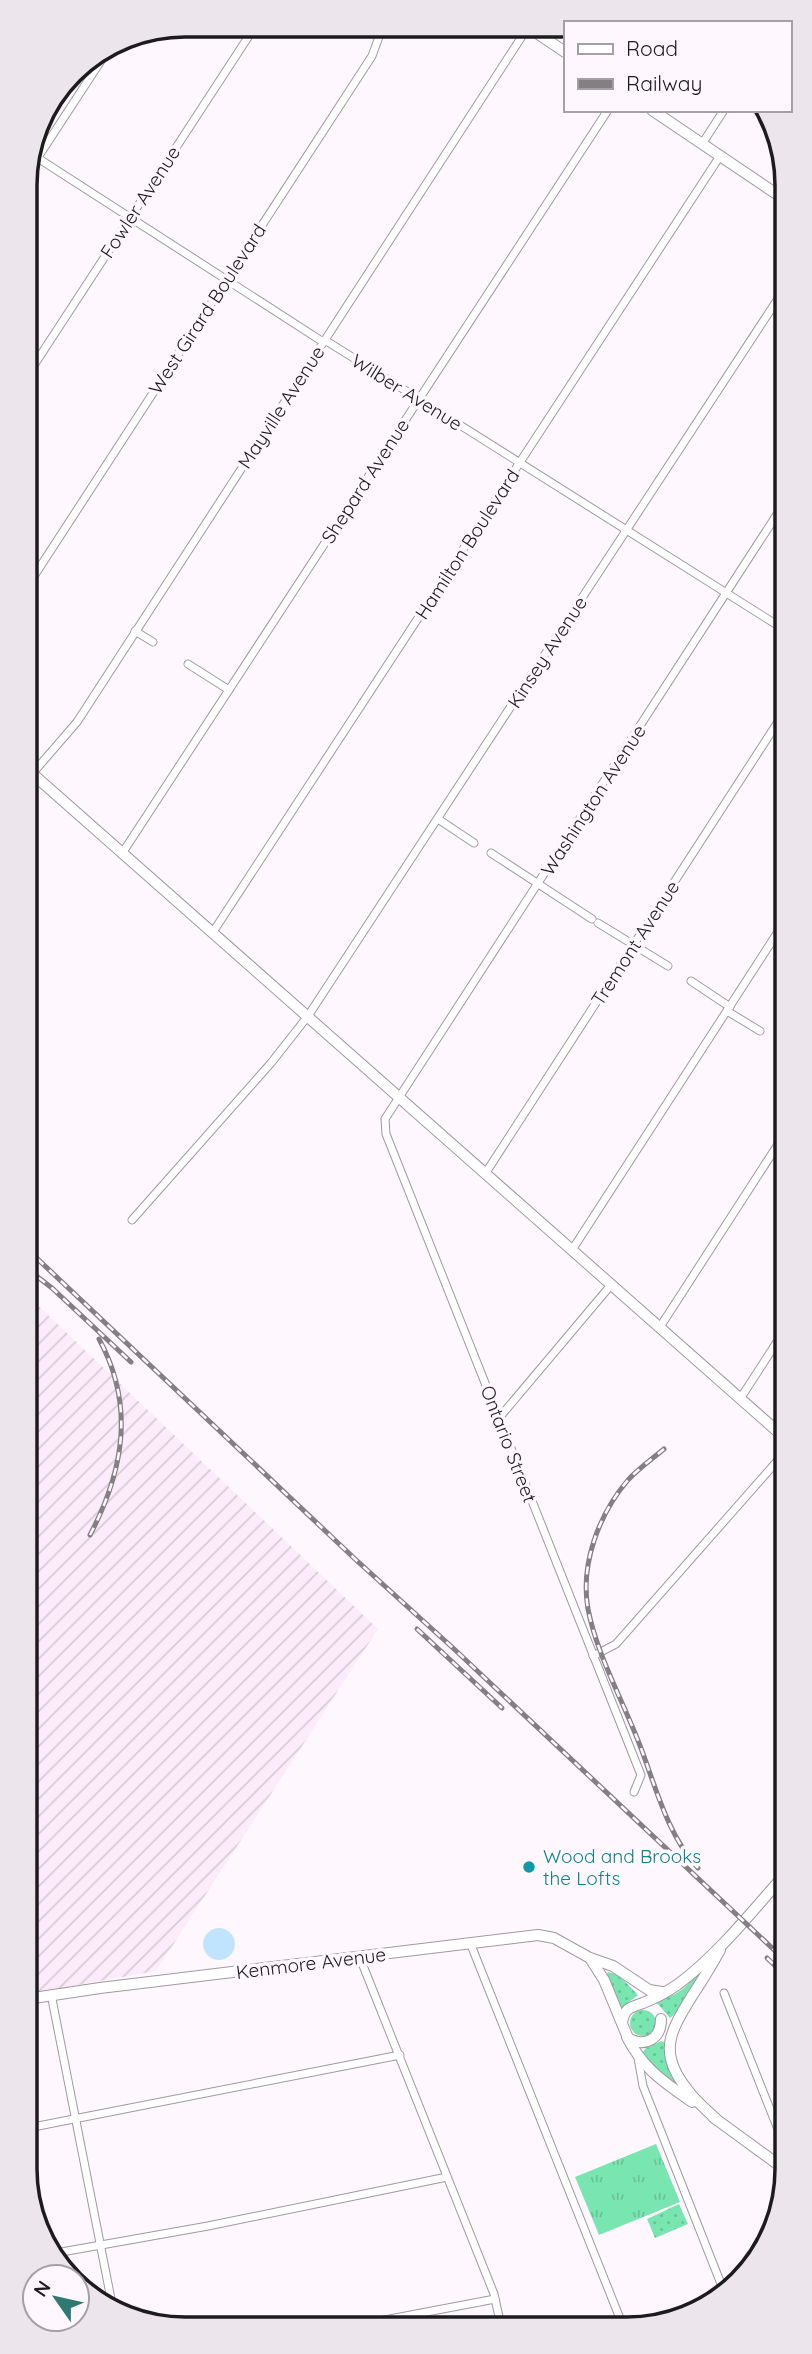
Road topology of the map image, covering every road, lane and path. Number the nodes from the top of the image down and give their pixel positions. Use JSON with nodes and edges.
{"nodes":[{"id":1,"x":248,"y":37,"type":"edge"},
{"id":2,"x":379,"y":37,"type":"edge"},
{"id":3,"x":521,"y":37,"type":"edge"},
{"id":4,"x":543,"y":37,"type":"edge"},
{"id":5,"x":564,"y":51,"type":"edge"},
{"id":6,"x":97,"y":66,"type":"edge"},
{"id":7,"x":607,"y":112,"type":"edge"},
{"id":8,"x":655,"y":112,"type":"edge"},
{"id":9,"x":723,"y":112,"type":"edge"},
{"id":10,"x":44,"y":141,"type":"edge"},
{"id":11,"x":702,"y":144,"type":"junction"},
{"id":12,"x":720,"y":156,"type":"junction"},
{"id":13,"x":39,"y":158,"type":"edge"},
{"id":14,"x":775,"y":193,"type":"edge"},
{"id":15,"x":130,"y":217,"type":"junction"},
{"id":16,"x":227,"y":279,"type":"junction"},
{"id":17,"x":775,"y":303,"type":"edge"},
{"id":18,"x":323,"y":341,"type":"junction"},
{"id":19,"x":37,"y":360,"type":"edge"},
{"id":20,"x":419,"y":399,"type":"junction"},
{"id":21,"x":520,"y":462,"type":"junction"},
{"id":22,"x":775,"y":518,"type":"edge"},
{"id":23,"x":627,"y":530,"type":"junction"},
{"id":24,"x":37,"y":572,"type":"edge"},
{"id":25,"x":727,"y":592,"type":"junction"},
{"id":26,"x":775,"y":623,"type":"edge"},
{"id":27,"x":135,"y":631,"type":"junction"},
{"id":28,"x":153,"y":642,"type":"dead end"},
{"id":29,"x":188,"y":664,"type":"dead end"},
{"id":30,"x":229,"y":690,"type":"junction"},
{"id":31,"x":775,"y":726,"type":"edge"},
{"id":32,"x":37,"y":764,"type":"edge"},
{"id":33,"x":37,"y":781,"type":"edge"},
{"id":34,"x":438,"y":819,"type":"junction"},
{"id":35,"x":474,"y":843,"type":"dead end"},
{"id":36,"x":123,"y":852,"type":"junction"},
{"id":37,"x":492,"y":853,"type":"dead end"},
{"id":38,"x":539,"y":883,"type":"junction"},
{"id":39,"x":213,"y":932,"type":"junction"},
{"id":40,"x":775,"y":936,"type":"edge"},
{"id":41,"x":634,"y":945,"type":"junction"},
{"id":42,"x":668,"y":966,"type":"dead end"},
{"id":43,"x":691,"y":981,"type":"dead end"},
{"id":44,"x":728,"y":1009,"type":"junction"},
{"id":45,"x":308,"y":1016,"type":"junction"},
{"id":46,"x":760,"y":1031,"type":"dead end"},
{"id":47,"x":400,"y":1097,"type":"junction"},
{"id":48,"x":775,"y":1149,"type":"edge"},
{"id":49,"x":485,"y":1174,"type":"junction"},
{"id":50,"x":132,"y":1220,"type":"dead end"},
{"id":51,"x":572,"y":1250,"type":"junction"},
{"id":52,"x":611,"y":1285,"type":"junction"},
{"id":53,"x":660,"y":1327,"type":"junction"},
{"id":54,"x":775,"y":1345,"type":"edge"},
{"id":55,"x":740,"y":1399,"type":"junction"},
{"id":56,"x":499,"y":1419,"type":"junction"},
{"id":57,"x":775,"y":1429,"type":"edge"},
{"id":58,"x":775,"y":1463,"type":"edge"},
{"id":59,"x":593,"y":1656,"type":"junction"},
{"id":60,"x":634,"y":1792,"type":"dead end"},
{"id":61,"x":775,"y":1885,"type":"edge"},
{"id":62,"x":726,"y":1940,"type":"junction"},
{"id":63,"x":471,"y":1945,"type":"junction"},
{"id":64,"x":360,"y":1958,"type":"junction"},
{"id":65,"x":590,"y":1958,"type":"junction"},
{"id":66,"x":724,"y":1993,"type":"dead end"},
{"id":67,"x":51,"y":1994,"type":"junction"},
{"id":68,"x":37,"y":1997,"type":"edge"},
{"id":69,"x":648,"y":1997,"type":"junction"},
{"id":70,"x":622,"y":2023,"type":"junction"},
{"id":71,"x":666,"y":2029,"type":"junction"},
{"id":72,"x":627,"y":2037,"type":"junction"},
{"id":73,"x":400,"y":2055,"type":"junction"},
{"id":74,"x":638,"y":2057,"type":"junction"},
{"id":75,"x":76,"y":2118,"type":"junction"},
{"id":76,"x":717,"y":2120,"type":"junction"},
{"id":77,"x":775,"y":2122,"type":"edge"},
{"id":78,"x":37,"y":2126,"type":"edge"},
{"id":79,"x":775,"y":2162,"type":"edge"},
{"id":80,"x":447,"y":2177,"type":"junction"},
{"id":81,"x":100,"y":2245,"type":"junction"},
{"id":82,"x":63,"y":2252,"type":"edge"},
{"id":83,"x":721,"y":2284,"type":"edge"},
{"id":84,"x":110,"y":2296,"type":"edge"},
{"id":85,"x":495,"y":2299,"type":"junction"},
{"id":86,"x":400,"y":2317,"type":"edge"},
{"id":87,"x":499,"y":2317,"type":"edge"},
{"id":88,"x":619,"y":2317,"type":"edge"}],
"edges":[{"from":1,"to":15,"type":"street","name":"Fowler Avenue"},
{"from":2,"to":16,"type":"street","name":"West Girard Boulevard"},
{"from":3,"to":18,"type":"street","name":"Mayville Avenue"},
{"from":4,"to":5,"type":"street"},
{"from":6,"to":10,"type":"street"},
{"from":7,"to":20,"type":"street","name":"Shepard Avenue"},
{"from":8,"to":11,"type":"street"},
{"from":9,"to":11,"type":"street"},
{"from":11,"to":12,"type":"street"},
{"from":12,"to":14,"type":"street"},
{"from":12,"to":21,"type":"street","name":"Hamilton Boulevard"},
{"from":13,"to":15,"type":"street","name":"Wilber Avenue"},
{"from":15,"to":16,"type":"street","name":"Wilber Avenue"},
{"from":15,"to":19,"type":"street","name":"Fowler Avenue"},
{"from":16,"to":18,"type":"street","name":"Wilber Avenue"},
{"from":16,"to":24,"type":"street","name":"West Girard Boulevard"},
{"from":17,"to":23,"type":"street","name":"Kinsey Avenue"},
{"from":18,"to":20,"type":"street","name":"Wilber Avenue"},
{"from":18,"to":27,"type":"street","name":"Mayville Avenue"},
{"from":20,"to":21,"type":"street","name":"Wilber Avenue"},
{"from":20,"to":30,"type":"street","name":"Shepard Avenue"},
{"from":21,"to":23,"type":"street","name":"Wilber Avenue"},
{"from":21,"to":39,"type":"street","name":"Hamilton Boulevard"},
{"from":22,"to":25,"type":"street","name":"Washington Avenue"},
{"from":23,"to":25,"type":"street","name":"Wilber Avenue"},
{"from":23,"to":34,"type":"street","name":"Kinsey Avenue"},
{"from":25,"to":26,"type":"street","name":"Wilber Avenue"},
{"from":25,"to":38,"type":"street","name":"Washington Avenue"},
{"from":27,"to":28,"type":"street"},
{"from":27,"to":32,"type":"street","name":"Mayville Avenue"},
{"from":29,"to":30,"type":"street"},
{"from":30,"to":36,"type":"street","name":"Shepard Avenue"},
{"from":31,"to":41,"type":"street","name":"Tremont Avenue"},
{"from":33,"to":36,"type":"street"},
{"from":34,"to":35,"type":"street"},
{"from":34,"to":45,"type":"street","name":"Kinsey Avenue"},
{"from":36,"to":39,"type":"street"},
{"from":37,"to":38,"type":"street"},
{"from":38,"to":41,"type":"street"},
{"from":38,"to":47,"type":"street","name":"Washington Avenue"},
{"from":39,"to":45,"type":"street"},
{"from":40,"to":44,"type":"street"},
{"from":41,"to":42,"type":"street"},
{"from":41,"to":49,"type":"street","name":"Tremont Avenue"},
{"from":43,"to":44,"type":"street"},
{"from":44,"to":46,"type":"street"},
{"from":44,"to":51,"type":"street"},
{"from":45,"to":47,"type":"street"},
{"from":45,"to":50,"type":"street","name":"Kinsey Avenue"},
{"from":47,"to":49,"type":"street"},
{"from":47,"to":56,"type":"street","name":"Ontario Street"},
{"from":48,"to":53,"type":"street"},
{"from":49,"to":51,"type":"street"},
{"from":51,"to":52,"type":"street"},
{"from":52,"to":53,"type":"street"},
{"from":52,"to":56,"type":"street"},
{"from":53,"to":55,"type":"street"},
{"from":54,"to":55,"type":"street"},
{"from":55,"to":57,"type":"street"},
{"from":56,"to":59,"type":"street","name":"Ontario Street"},
{"from":58,"to":59,"type":"street"},
{"from":59,"to":60,"type":"street","name":"Ontario Street"},
{"from":61,"to":62,"type":"street","name":"Kenmore Avenue"},
{"from":62,"to":69,"type":"street","name":"Kenmore Avenue"},
{"from":62,"to":71,"type":"street","name":"Kenmore Avenue"},
{"from":63,"to":64,"type":"street","name":"Kenmore Avenue"},
{"from":63,"to":65,"type":"street","name":"Kenmore Avenue"},
{"from":63,"to":88,"type":"street"},
{"from":64,"to":67,"type":"street","name":"Kenmore Avenue"},
{"from":64,"to":73,"type":"street"},
{"from":65,"to":69,"type":"street","name":"Kenmore Avenue"},
{"from":65,"to":70,"type":"street"},
{"from":66,"to":77,"type":"street"},
{"from":67,"to":68,"type":"street","name":"Kenmore Avenue"},
{"from":67,"to":75,"type":"street"},
{"from":69,"to":70,"type":"street"},
{"from":69,"to":71,"type":"street"},
{"from":70,"to":72,"type":"street"},
{"from":71,"to":72,"type":"street"},
{"from":71,"to":76,"type":"street"},
{"from":72,"to":74,"type":"street"},
{"from":73,"to":75,"type":"street"},
{"from":73,"to":80,"type":"street"},
{"from":74,"to":76,"type":"street"},
{"from":74,"to":83,"type":"street"},
{"from":75,"to":78,"type":"street"},
{"from":75,"to":81,"type":"street"},
{"from":76,"to":79,"type":"street"},
{"from":80,"to":81,"type":"street"},
{"from":80,"to":85,"type":"street"},
{"from":81,"to":82,"type":"street"},
{"from":81,"to":84,"type":"street"},
{"from":85,"to":86,"type":"street"},
{"from":85,"to":87,"type":"street"}]}
